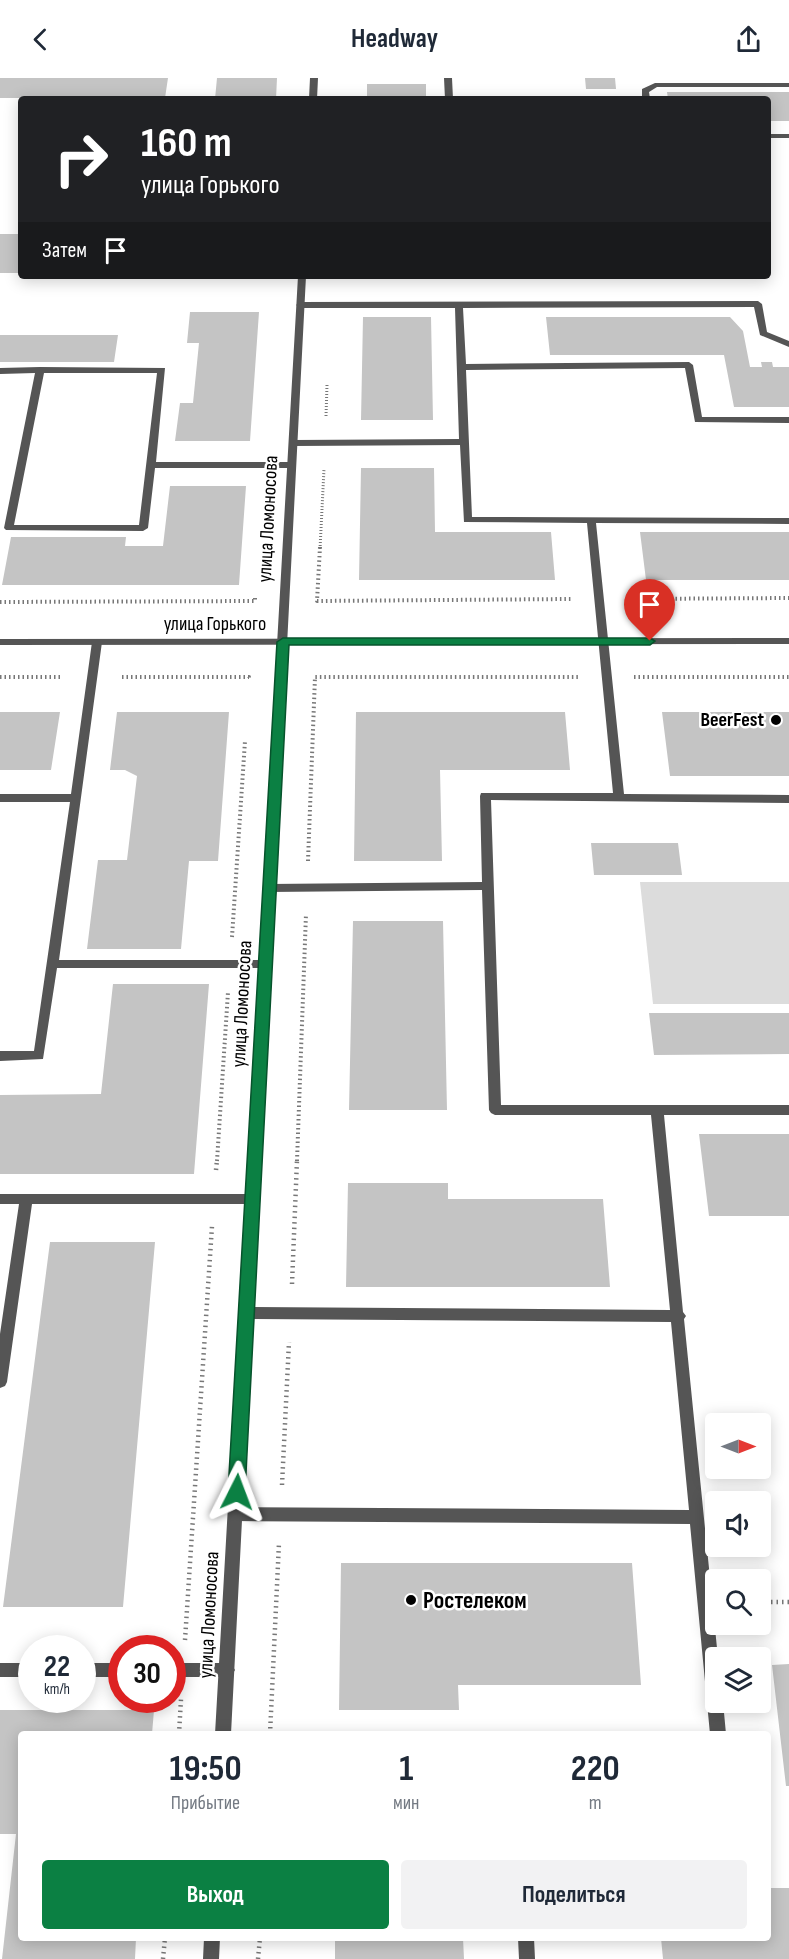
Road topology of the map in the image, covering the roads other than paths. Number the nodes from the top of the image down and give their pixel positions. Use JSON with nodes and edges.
{"nodes":[{"id":1,"x":314,"y":78,"type":"edge"},
{"id":2,"x":448,"y":78,"type":"edge"},
{"id":3,"x":789,"y":85,"type":"edge"},
{"id":4,"x":313,"y":96,"type":"edge"},
{"id":5,"x":449,"y":96,"type":"edge"},
{"id":6,"x":646,"y":96,"type":"edge"},
{"id":7,"x":771,"y":136,"type":"edge"},
{"id":8,"x":789,"y":136,"type":"edge"},
{"id":9,"x":302,"y":279,"type":"edge"},
{"id":10,"x":300,"y":305,"type":"junction"},
{"id":11,"x":459,"y":305,"type":"junction"},
{"id":12,"x":789,"y":344,"type":"edge"},
{"id":13,"x":461,"y":367,"type":"junction"},
{"id":14,"x":0,"y":370,"type":"edge"},
{"id":15,"x":40,"y":370,"type":"junction"},
{"id":16,"x":789,"y":420,"type":"edge"},
{"id":17,"x":464,"y":442,"type":"junction"},
{"id":18,"x":294,"y":443,"type":"junction"},
{"id":19,"x":151,"y":465,"type":"junction"},
{"id":20,"x":291,"y":465,"type":"junction"},
{"id":21,"x":591,"y":520,"type":"junction"},
{"id":22,"x":789,"y":521,"type":"edge"},
{"id":23,"x":603,"y":641,"type":"junction"},
{"id":24,"x":789,"y":641,"type":"edge"},
{"id":25,"x":0,"y":642,"type":"edge"},
{"id":26,"x":98,"y":642,"type":"junction"},
{"id":27,"x":283,"y":642,"type":"junction"},
{"id":28,"x":618,"y":797,"type":"junction"},
{"id":29,"x":0,"y":798,"type":"edge"},
{"id":30,"x":76,"y":798,"type":"junction"},
{"id":31,"x":789,"y":799,"type":"edge"},
{"id":32,"x":486,"y":886,"type":"junction"},
{"id":33,"x":269,"y":888,"type":"junction"},
{"id":34,"x":52,"y":964,"type":"junction"},
{"id":35,"x":265,"y":964,"type":"junction"},
{"id":36,"x":0,"y":1056,"type":"edge"},
{"id":37,"x":657,"y":1110,"type":"junction"},
{"id":38,"x":789,"y":1110,"type":"edge"},
{"id":39,"x":0,"y":1198,"type":"edge"},
{"id":40,"x":26,"y":1198,"type":"junction"},
{"id":41,"x":252,"y":1198,"type":"junction"},
{"id":42,"x":246,"y":1313,"type":"junction"},
{"id":43,"x":679,"y":1316,"type":"junction"},
{"id":44,"x":0,"y":1382,"type":"edge"},
{"id":45,"x":235,"y":1514,"type":"junction"},
{"id":46,"x":696,"y":1517,"type":"junction"},
{"id":47,"x":0,"y":1670,"type":"edge"},
{"id":48,"x":18,"y":1670,"type":"edge"},
{"id":49,"x":186,"y":1670,"type":"edge"},
{"id":50,"x":227,"y":1670,"type":"junction"},
{"id":51,"x":224,"y":1731,"type":"edge"},
{"id":52,"x":718,"y":1731,"type":"edge"},
{"id":53,"x":212,"y":1941,"type":"edge"},
{"id":54,"x":526,"y":1941,"type":"edge"},
{"id":55,"x":211,"y":1959,"type":"edge"},
{"id":56,"x":527,"y":1959,"type":"edge"}],
"edges":[{"from":1,"to":4,"type":"street"},
{"from":2,"to":5,"type":"street"},
{"from":3,"to":6,"type":"street"},
{"from":7,"to":8,"type":"street"},
{"from":9,"to":10,"type":"street","name":"улица Ломоносова"},
{"from":10,"to":11,"type":"street"},
{"from":10,"to":18,"type":"street","name":"улица Ломоносова"},
{"from":11,"to":12,"type":"street"},
{"from":11,"to":13,"type":"street"},
{"from":13,"to":16,"type":"street"},
{"from":13,"to":17,"type":"street"},
{"from":14,"to":15,"type":"street"},
{"from":15,"to":19,"type":"street"},
{"from":15,"to":19,"type":"street"},
{"from":17,"to":18,"type":"street"},
{"from":17,"to":21,"type":"street"},
{"from":18,"to":20,"type":"street","name":"улица Ломоносова"},
{"from":19,"to":20,"type":"street"},
{"from":20,"to":27,"type":"street","name":"улица Ломоносова"},
{"from":21,"to":22,"type":"street"},
{"from":21,"to":23,"type":"street"},
{"from":23,"to":24,"type":"street","name":"улица Горького"},
{"from":23,"to":27,"type":"street","name":"улица Горького"},
{"from":23,"to":28,"type":"street"},
{"from":25,"to":26,"type":"street","name":"улица Горького"},
{"from":26,"to":27,"type":"street","name":"улица Горького"},
{"from":26,"to":30,"type":"street"},
{"from":27,"to":33,"type":"street","name":"улица Ломоносова"},
{"from":28,"to":31,"type":"street"},
{"from":28,"to":32,"type":"street"},
{"from":29,"to":30,"type":"street"},
{"from":30,"to":34,"type":"street"},
{"from":32,"to":33,"type":"street"},
{"from":32,"to":37,"type":"street"},
{"from":33,"to":35,"type":"street","name":"улица Ломоносова"},
{"from":34,"to":35,"type":"street"},
{"from":34,"to":36,"type":"street"},
{"from":35,"to":41,"type":"street","name":"улица Ломоносова"},
{"from":37,"to":38,"type":"street"},
{"from":37,"to":43,"type":"street"},
{"from":39,"to":40,"type":"street"},
{"from":40,"to":41,"type":"street"},
{"from":40,"to":44,"type":"street"},
{"from":41,"to":42,"type":"street","name":"улица Ломоносова"},
{"from":42,"to":43,"type":"street"},
{"from":42,"to":45,"type":"street","name":"улица Ломоносова"},
{"from":43,"to":46,"type":"street"},
{"from":45,"to":46,"type":"street"},
{"from":45,"to":50,"type":"street","name":"улица Ломоносова"},
{"from":46,"to":52,"type":"street"},
{"from":47,"to":48,"type":"street"},
{"from":49,"to":50,"type":"street"},
{"from":50,"to":51,"type":"street","name":"улица Ломоносова"},
{"from":53,"to":55,"type":"street"},
{"from":54,"to":56,"type":"street"}]}
